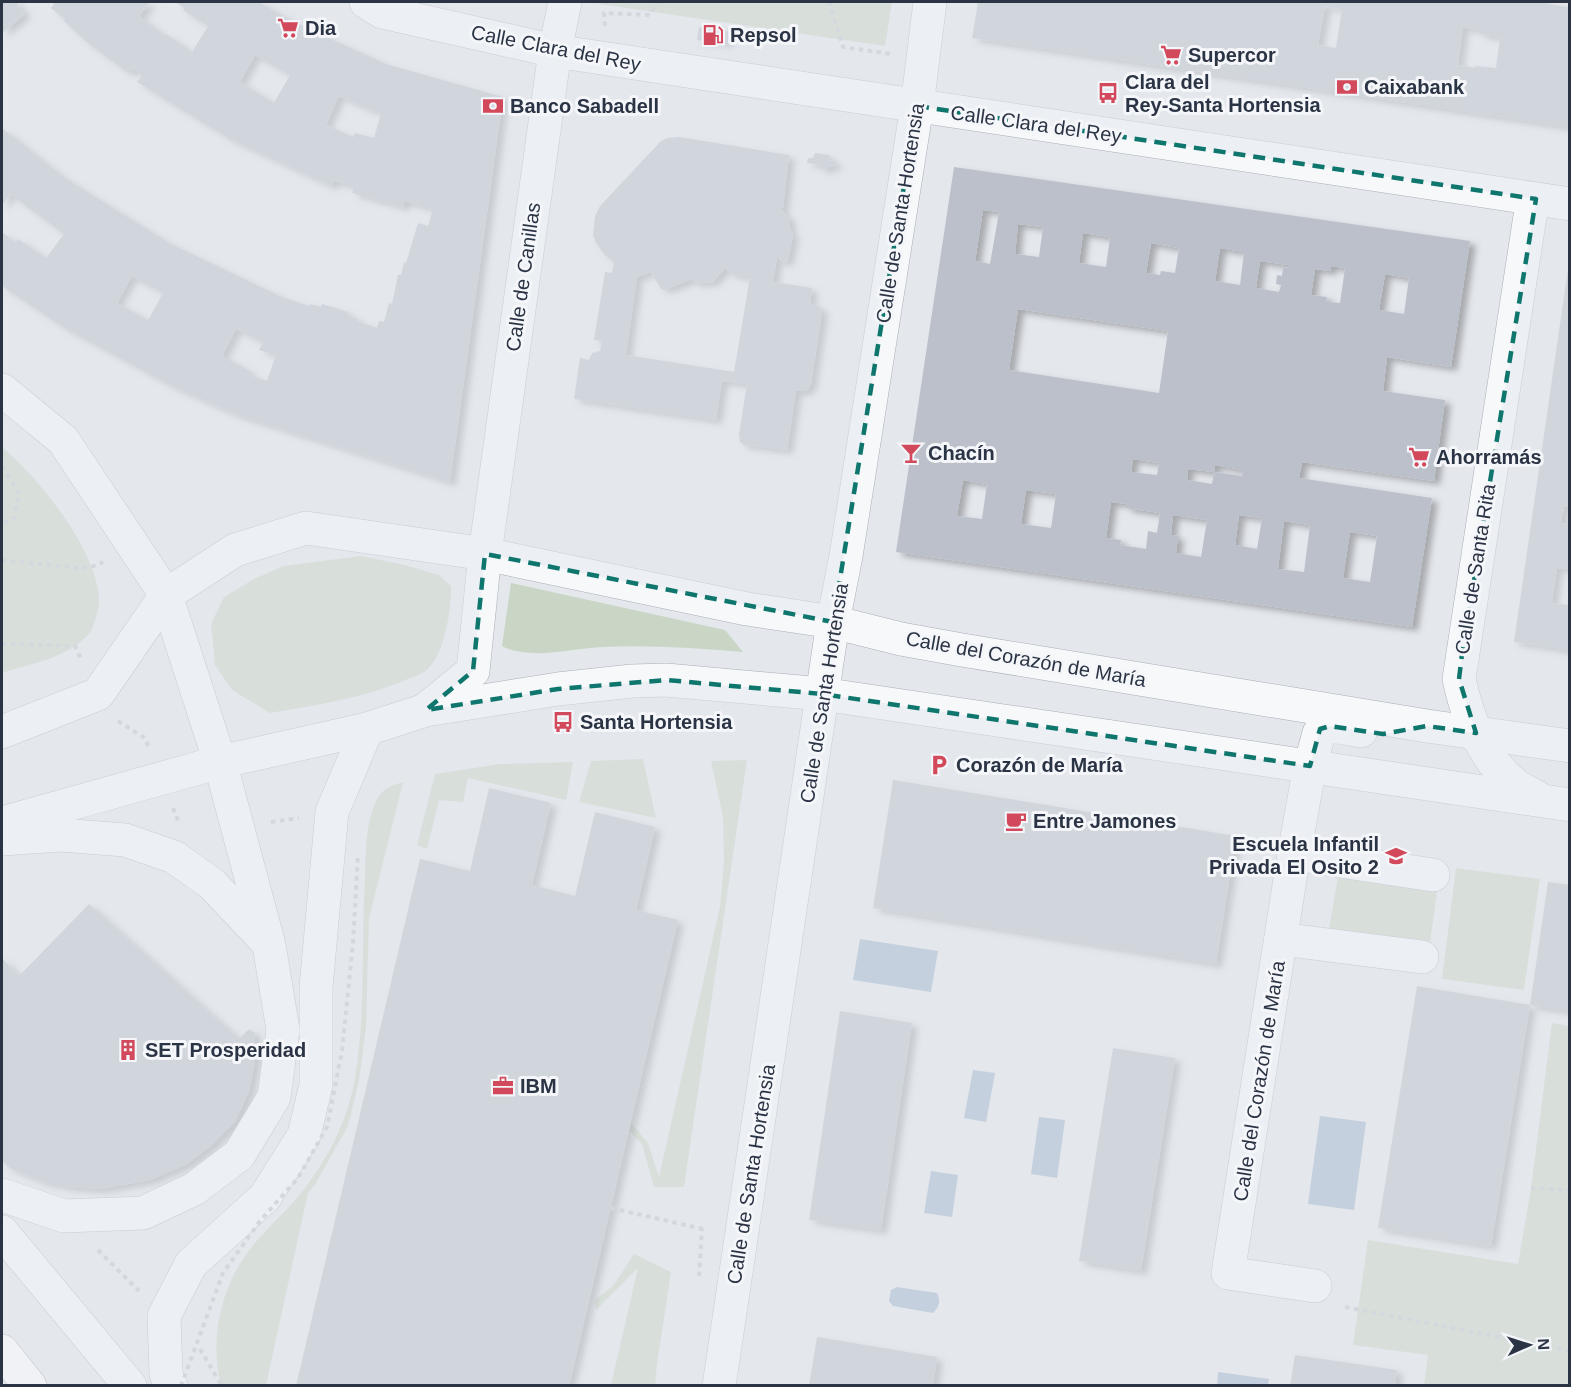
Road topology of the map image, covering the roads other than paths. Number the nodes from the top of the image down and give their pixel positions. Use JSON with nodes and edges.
{"nodes":[{"id":1,"x":366,"y":2,"type":"edge"},
{"id":2,"x":565,"y":2,"type":"edge"},
{"id":3,"x":930,"y":2,"type":"edge"},
{"id":4,"x":555,"y":51,"type":"junction"},
{"id":5,"x":917,"y":106,"type":"junction"},
{"id":6,"x":1536,"y":199,"type":"junction"},
{"id":7,"x":1569,"y":204,"type":"edge"},
{"id":8,"x":2,"y":390,"type":"edge"},
{"id":9,"x":485,"y":554,"type":"junction"},
{"id":10,"x":166,"y":595,"type":"junction"},
{"id":11,"x":833,"y":622,"type":"junction"},
{"id":12,"x":822,"y":694,"type":"junction"},
{"id":13,"x":426,"y":710,"type":"junction"},
{"id":14,"x":1427,"y":726,"type":"junction"},
{"id":15,"x":367,"y":729,"type":"junction"},
{"id":16,"x":2,"y":732,"type":"edge"},
{"id":17,"x":1476,"y":733,"type":"junction"},
{"id":18,"x":1569,"y":746,"type":"edge"},
{"id":19,"x":220,"y":762,"type":"junction"},
{"id":20,"x":1310,"y":766,"type":"junction"},
{"id":21,"x":1557,"y":803,"type":"edge"},
{"id":22,"x":2,"y":823,"type":"edge"},
{"id":23,"x":2,"y":839,"type":"edge"},
{"id":24,"x":1294,"y":854,"type":"junction"},
{"id":25,"x":1434,"y":875,"type":"dead end"},
{"id":26,"x":1281,"y":939,"type":"junction"},
{"id":27,"x":269,"y":945,"type":"junction"},
{"id":28,"x":1422,"y":957,"type":"dead end"},
{"id":29,"x":2,"y":1196,"type":"edge"},
{"id":30,"x":2,"y":1232,"type":"edge"},
{"id":31,"x":1315,"y":1287,"type":"dead end"},
{"id":32,"x":2,"y":1352,"type":"edge"},
{"id":33,"x":30,"y":1386,"type":"edge"},
{"id":34,"x":130,"y":1386,"type":"edge"},
{"id":35,"x":171,"y":1386,"type":"edge"},
{"id":36,"x":719,"y":1386,"type":"edge"}],
"edges":[{"from":1,"to":4,"type":"street","name":"Calle Clara del Rey"},
{"from":2,"to":4,"type":"street","name":"Calle de Canillas"},
{"from":3,"to":5,"type":"street","name":"Calle de Santa Hortensia"},
{"from":4,"to":5,"type":"street","name":"Calle Clara del Rey"},
{"from":4,"to":9,"type":"street","name":"Calle de Canillas"},
{"from":5,"to":6,"type":"street","name":"Calle Clara del Rey"},
{"from":5,"to":11,"type":"street","name":"Calle de Santa Hortensia"},
{"from":6,"to":7,"type":"street","name":"Calle Clara del Rey"},
{"from":6,"to":17,"type":"street","name":"Calle de Santa Rita"},
{"from":8,"to":10,"type":"street"},
{"from":9,"to":10,"type":"street","name":"Calle del Corazón de María"},
{"from":9,"to":11,"type":"street","name":"Calle del Corazón de María"},
{"from":9,"to":13,"type":"street"},
{"from":10,"to":16,"type":"street"},
{"from":10,"to":19,"type":"street"},
{"from":11,"to":12,"type":"street","name":"Calle de Santa Hortensia"},
{"from":11,"to":14,"type":"street","name":"Calle del Corazón de María"},
{"from":12,"to":13,"type":"street"},
{"from":12,"to":20,"type":"street"},
{"from":12,"to":36,"type":"street","name":"Calle de Santa Hortensia"},
{"from":13,"to":15,"type":"street"},
{"from":14,"to":17,"type":"street","name":"Calle del Corazón de María"},
{"from":14,"to":20,"type":"street","name":"Calle del Corazón de María"},
{"from":15,"to":19,"type":"street"},
{"from":15,"to":35,"type":"street"},
{"from":17,"to":18,"type":"street","name":"Calle del Corazón de María"},
{"from":17,"to":21,"type":"street","name":"Calle de Santa Rita"},
{"from":19,"to":22,"type":"street"},
{"from":19,"to":27,"type":"street"},
{"from":20,"to":21,"type":"street"},
{"from":20,"to":24,"type":"street","name":"Calle del Corazón de María"},
{"from":23,"to":27,"type":"street"},
{"from":24,"to":25,"type":"street"},
{"from":24,"to":26,"type":"street","name":"Calle del Corazón de María"},
{"from":26,"to":28,"type":"street"},
{"from":26,"to":31,"type":"street","name":"Calle del Corazón de María"},
{"from":27,"to":29,"type":"street"},
{"from":30,"to":34,"type":"street"},
{"from":32,"to":33,"type":"highway"}]}
